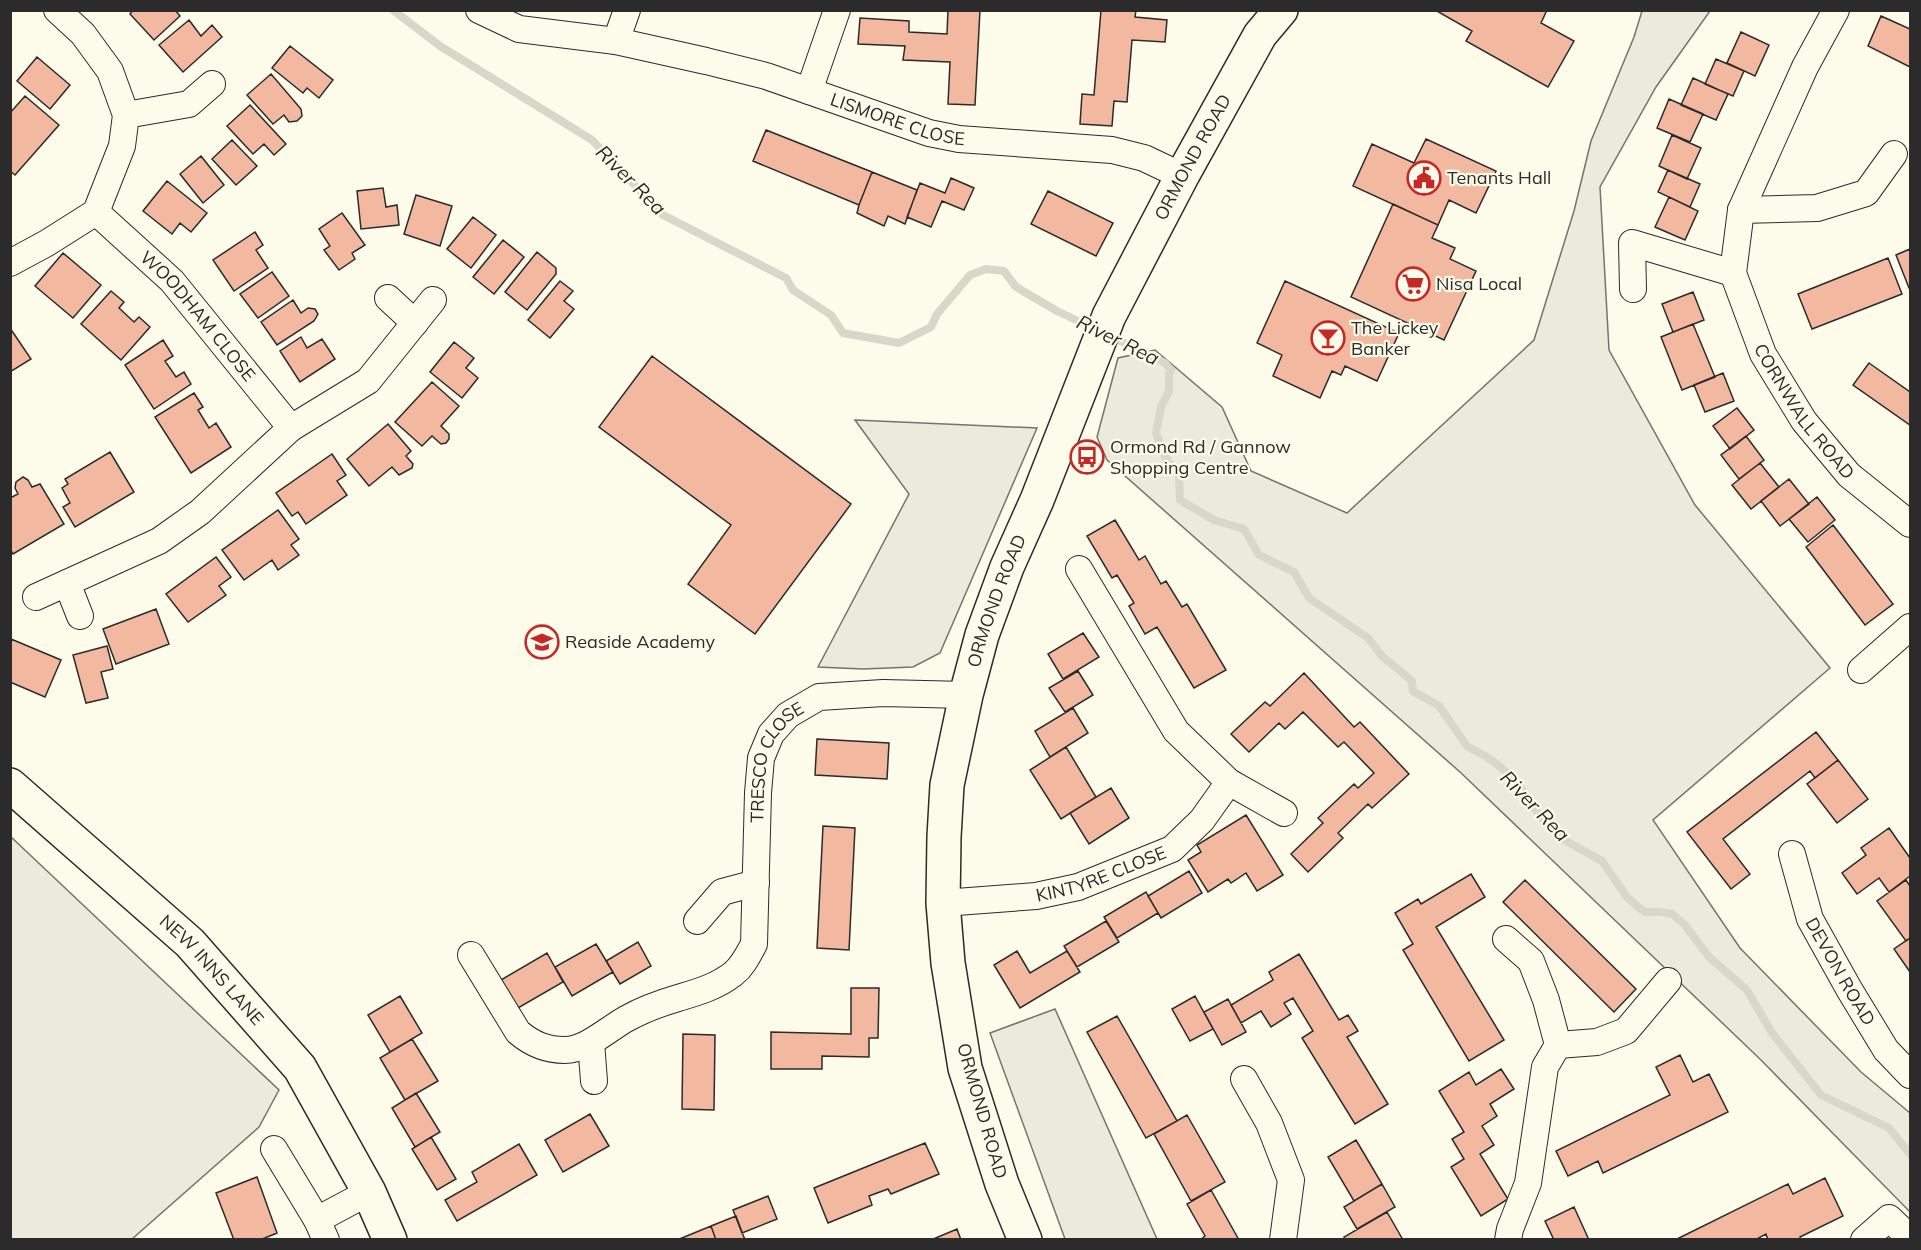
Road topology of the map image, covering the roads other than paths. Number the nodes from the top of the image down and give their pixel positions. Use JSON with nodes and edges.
{"nodes":[{"id":1,"x":57,"y":10,"type":"edge"},
{"id":2,"x":479,"y":10,"type":"edge"},
{"id":3,"x":627,"y":10,"type":"edge"},
{"id":4,"x":837,"y":10,"type":"edge"},
{"id":5,"x":1281,"y":10,"type":"edge"},
{"id":6,"x":1836,"y":10,"type":"edge"},
{"id":7,"x":616,"y":41,"type":"junction"},
{"id":8,"x":212,"y":84,"type":"dead end"},
{"id":9,"x":809,"y":91,"type":"junction"},
{"id":10,"x":126,"y":115,"type":"junction"},
{"id":11,"x":1894,"y":154,"type":"dead end"},
{"id":12,"x":1182,"y":176,"type":"junction"},
{"id":13,"x":1741,"y":210,"type":"junction"},
{"id":14,"x":96,"y":212,"type":"junction"},
{"id":15,"x":10,"y":263,"type":"edge"},
{"id":16,"x":1732,"y":273,"type":"junction"},
{"id":17,"x":1633,"y":289,"type":"dead end"},
{"id":18,"x":388,"y":298,"type":"dead end"},
{"id":19,"x":433,"y":300,"type":"dead end"},
{"id":20,"x":415,"y":323,"type":"junction"},
{"id":21,"x":291,"y":428,"type":"junction"},
{"id":22,"x":1911,"y":524,"type":"edge"},
{"id":23,"x":1079,"y":569,"type":"dead end"},
{"id":24,"x":67,"y":583,"type":"junction"},
{"id":25,"x":36,"y":597,"type":"dead end"},
{"id":26,"x":80,"y":616,"type":"dead end"},
{"id":27,"x":1911,"y":627,"type":"edge"},
{"id":28,"x":1861,"y":670,"type":"dead end"},
{"id":29,"x":966,"y":695,"type":"junction"},
{"id":30,"x":1229,"y":782,"type":"junction"},
{"id":31,"x":10,"y":785,"type":"edge"},
{"id":32,"x":1284,"y":813,"type":"dead end"},
{"id":33,"x":1792,"y":854,"type":"dead end"},
{"id":34,"x":756,"y":883,"type":"junction"},
{"id":35,"x":943,"y":903,"type":"junction"},
{"id":36,"x":697,"y":921,"type":"dead end"},
{"id":37,"x":1506,"y":939,"type":"dead end"},
{"id":38,"x":471,"y":955,"type":"dead end"},
{"id":39,"x":1668,"y":981,"type":"dead end"},
{"id":40,"x":591,"y":1042,"type":"junction"},
{"id":41,"x":1558,"y":1046,"type":"junction"},
{"id":42,"x":1911,"y":1075,"type":"edge"},
{"id":43,"x":1244,"y":1079,"type":"dead end"},
{"id":44,"x":594,"y":1081,"type":"dead end"},
{"id":45,"x":274,"y":1149,"type":"dead end"},
{"id":46,"x":369,"y":1192,"type":"junction"},
{"id":47,"x":321,"y":1230,"type":"edge"},
{"id":48,"x":1911,"y":1238,"type":"edge"},
{"id":49,"x":390,"y":1239,"type":"edge"},
{"id":50,"x":1025,"y":1239,"type":"edge"},
{"id":51,"x":1283,"y":1239,"type":"edge"},
{"id":52,"x":1508,"y":1239,"type":"edge"},
{"id":53,"x":1864,"y":1239,"type":"edge"}],
"edges":[{"from":1,"to":10,"type":"street"},
{"from":2,"to":7,"type":"street","name":"LISMORE CLOSE"},
{"from":3,"to":7,"type":"street"},
{"from":4,"to":9,"type":"street"},
{"from":5,"to":12,"type":"street","name":"ORMOND ROAD"},
{"from":6,"to":13,"type":"street","name":"CORNWALL ROAD"},
{"from":7,"to":9,"type":"street","name":"LISMORE CLOSE"},
{"from":8,"to":10,"type":"street"},
{"from":9,"to":12,"type":"street","name":"LISMORE CLOSE"},
{"from":10,"to":14,"type":"street"},
{"from":11,"to":13,"type":"street"},
{"from":12,"to":29,"type":"street","name":"ORMOND ROAD"},
{"from":13,"to":16,"type":"street","name":"CORNWALL ROAD"},
{"from":14,"to":15,"type":"street"},
{"from":14,"to":21,"type":"street","name":"WOODHAM CLOSE"},
{"from":16,"to":17,"type":"street"},
{"from":16,"to":22,"type":"street","name":"CORNWALL ROAD"},
{"from":18,"to":20,"type":"street"},
{"from":19,"to":20,"type":"street"},
{"from":20,"to":21,"type":"street"},
{"from":21,"to":24,"type":"street"},
{"from":23,"to":30,"type":"street"},
{"from":24,"to":25,"type":"street"},
{"from":24,"to":26,"type":"street"},
{"from":27,"to":28,"type":"street"},
{"from":29,"to":34,"type":"street","name":"TRESCO CLOSE"},
{"from":29,"to":35,"type":"street","name":"ORMOND ROAD"},
{"from":30,"to":32,"type":"street"},
{"from":30,"to":35,"type":"street","name":"KINTYRE CLOSE"},
{"from":31,"to":46,"type":"street","name":"NEW INNS LANE"},
{"from":33,"to":42,"type":"street","name":"DEVON ROAD"},
{"from":34,"to":36,"type":"street"},
{"from":34,"to":40,"type":"street","name":"TRESCO CLOSE"},
{"from":35,"to":50,"type":"street","name":"ORMOND ROAD"},
{"from":37,"to":41,"type":"street"},
{"from":38,"to":40,"type":"street","name":"TRESCO CLOSE"},
{"from":39,"to":41,"type":"street"},
{"from":40,"to":44,"type":"street"},
{"from":41,"to":52,"type":"street"},
{"from":43,"to":51,"type":"street"},
{"from":45,"to":47,"type":"street"},
{"from":46,"to":47,"type":"street"},
{"from":46,"to":49,"type":"street","name":"NEW INNS LANE"},
{"from":48,"to":53,"type":"street"}]}
